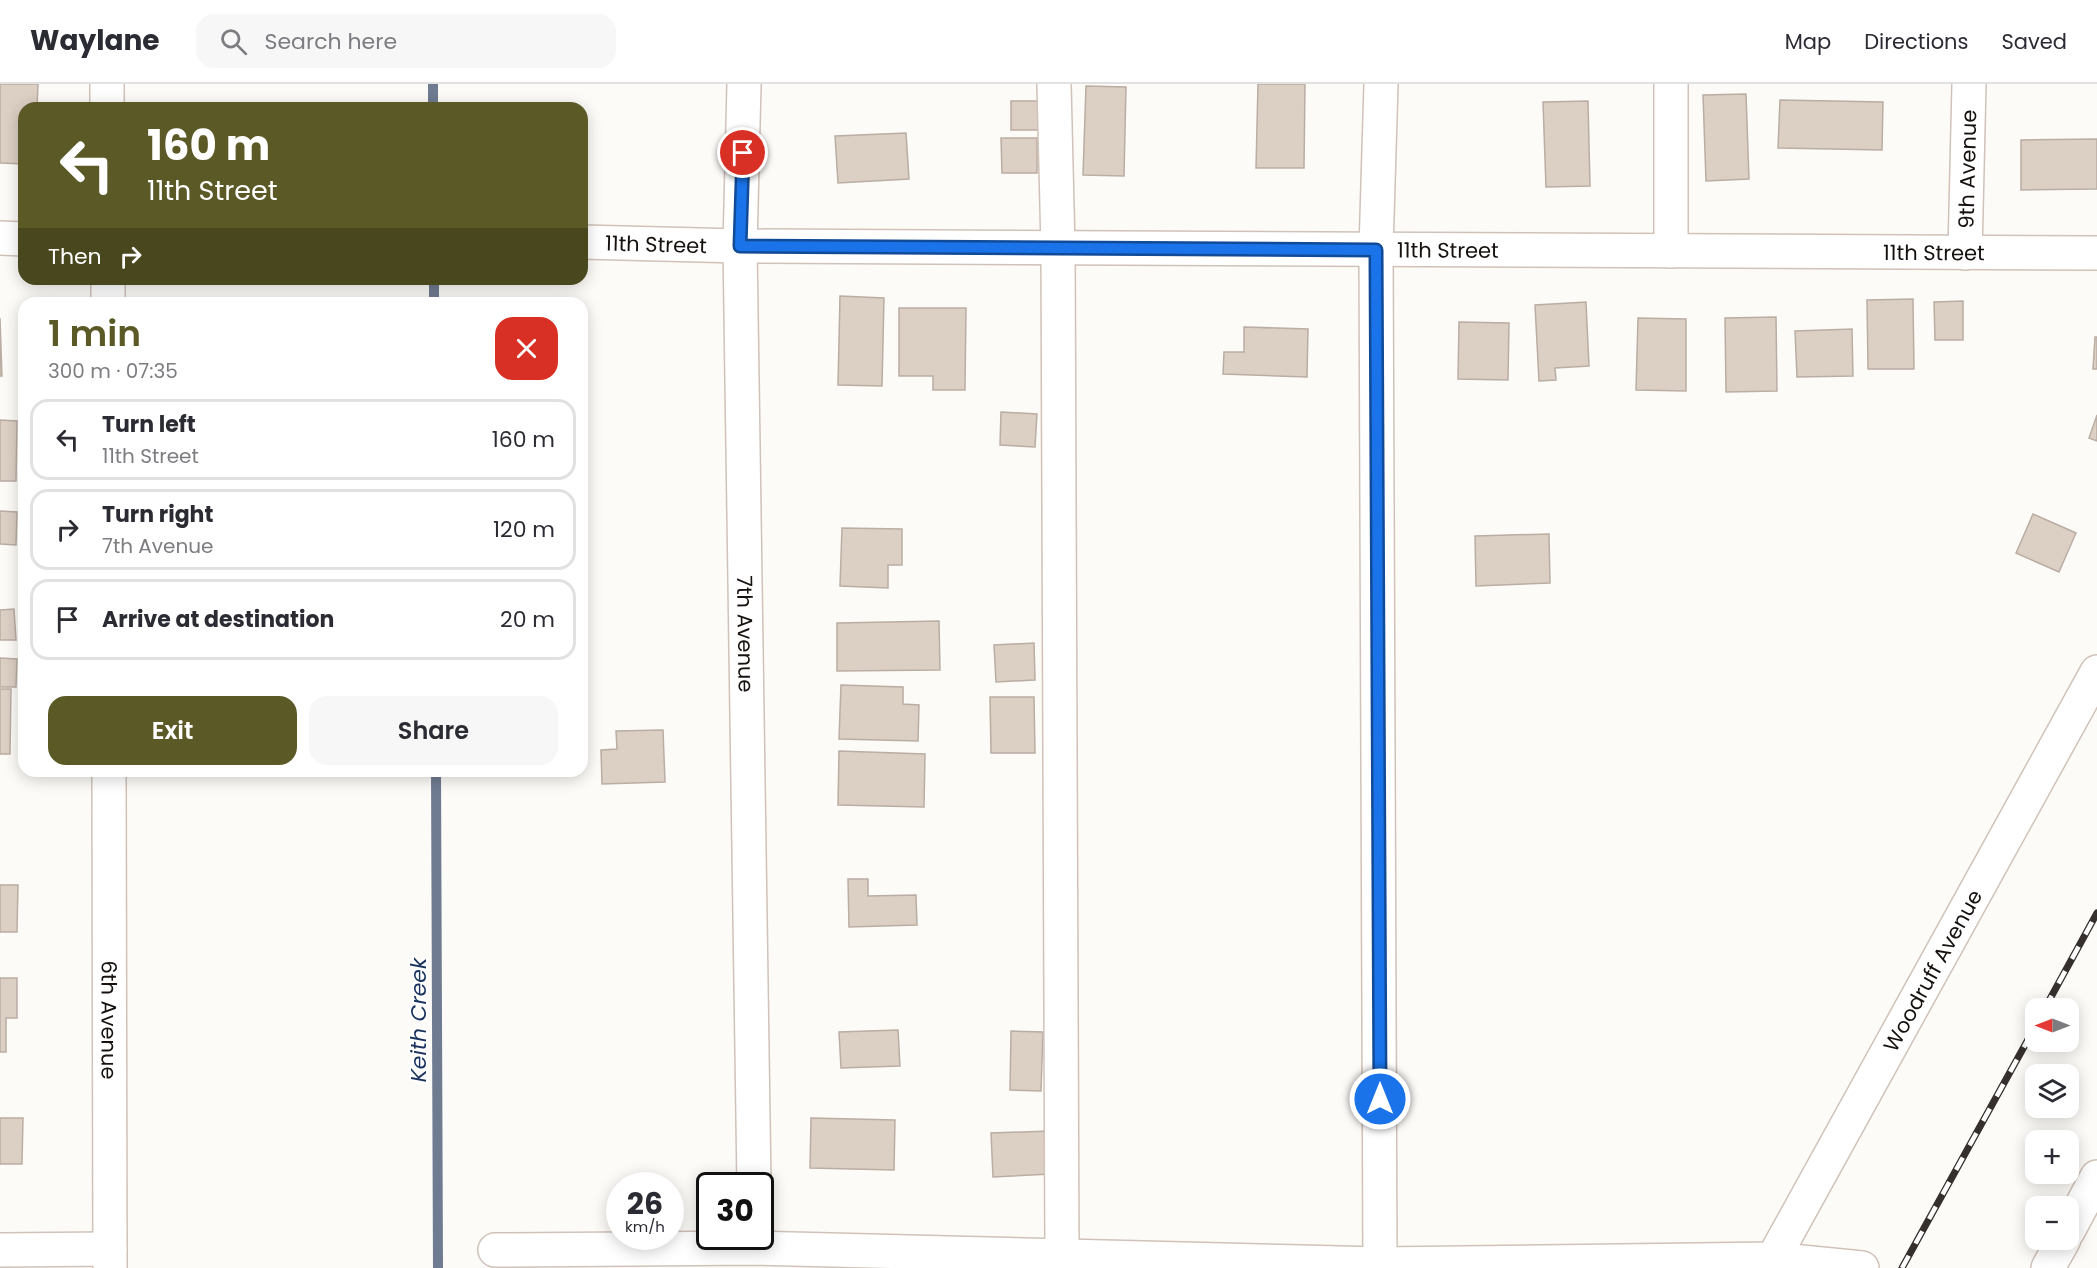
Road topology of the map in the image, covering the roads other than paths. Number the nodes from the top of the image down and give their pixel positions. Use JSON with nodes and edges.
{"nodes":[{"id":1,"x":106,"y":84,"type":"edge"},
{"id":2,"x":744,"y":84,"type":"edge"},
{"id":3,"x":1054,"y":84,"type":"edge"},
{"id":4,"x":1381,"y":84,"type":"edge"},
{"id":5,"x":1671,"y":84,"type":"edge"},
{"id":6,"x":1969,"y":84,"type":"edge"},
{"id":7,"x":107,"y":102,"type":"edge"},
{"id":8,"x":0,"y":238,"type":"edge"},
{"id":9,"x":18,"y":239,"type":"edge"},
{"id":10,"x":588,"y":242,"type":"edge"},
{"id":11,"x":740,"y":246,"type":"junction"},
{"id":12,"x":1058,"y":248,"type":"junction"},
{"id":13,"x":1376,"y":250,"type":"junction"},
{"id":14,"x":1671,"y":251,"type":"junction"},
{"id":15,"x":1965,"y":253,"type":"junction"},
{"id":16,"x":2097,"y":253,"type":"edge"},
{"id":17,"x":2097,"y":672,"type":"edge"},
{"id":18,"x":109,"y":777,"type":"edge"},
{"id":19,"x":754,"y":1172,"type":"edge"},
{"id":20,"x":2097,"y":1178,"type":"edge"},
{"id":21,"x":2079,"y":1211,"type":"edge"},
{"id":22,"x":0,"y":1250,"type":"edge"},
{"id":23,"x":495,"y":1250,"type":"dead end"},
{"id":24,"x":2058,"y":1250,"type":"edge"},
{"id":25,"x":755,"y":1251,"type":"edge"},
{"id":26,"x":1062,"y":1256,"type":"junction"},
{"id":27,"x":110,"y":1259,"type":"edge"},
{"id":28,"x":1771,"y":1263,"type":"edge"},
{"id":29,"x":1380,"y":1264,"type":"junction"},
{"id":30,"x":1862,"y":1268,"type":"edge"},
{"id":31,"x":2048,"y":1268,"type":"edge"}],
"edges":[{"from":1,"to":7,"type":"street"},
{"from":2,"to":11,"type":"street","name":"7th Avenue"},
{"from":3,"to":12,"type":"street"},
{"from":4,"to":13,"type":"street"},
{"from":5,"to":14,"type":"street"},
{"from":6,"to":15,"type":"street","name":"9th Avenue"},
{"from":8,"to":9,"type":"street"},
{"from":10,"to":11,"type":"street","name":"11th Street"},
{"from":11,"to":12,"type":"street","name":"11th Street"},
{"from":11,"to":19,"type":"street","name":"7th Avenue"},
{"from":12,"to":13,"type":"street","name":"11th Street"},
{"from":12,"to":26,"type":"street"},
{"from":13,"to":14,"type":"street","name":"11th Street"},
{"from":13,"to":29,"type":"street"},
{"from":14,"to":15,"type":"street","name":"11th Street"},
{"from":15,"to":16,"type":"street","name":"11th Street"},
{"from":17,"to":28,"type":"street","name":"Woodruff Avenue"},
{"from":18,"to":27,"type":"street","name":"6th Avenue"},
{"from":20,"to":21,"type":"street"},
{"from":22,"to":27,"type":"street"},
{"from":23,"to":25,"type":"street"},
{"from":24,"to":31,"type":"street"},
{"from":25,"to":26,"type":"street"},
{"from":26,"to":29,"type":"street"},
{"from":28,"to":29,"type":"street"},
{"from":28,"to":30,"type":"street"}]}
